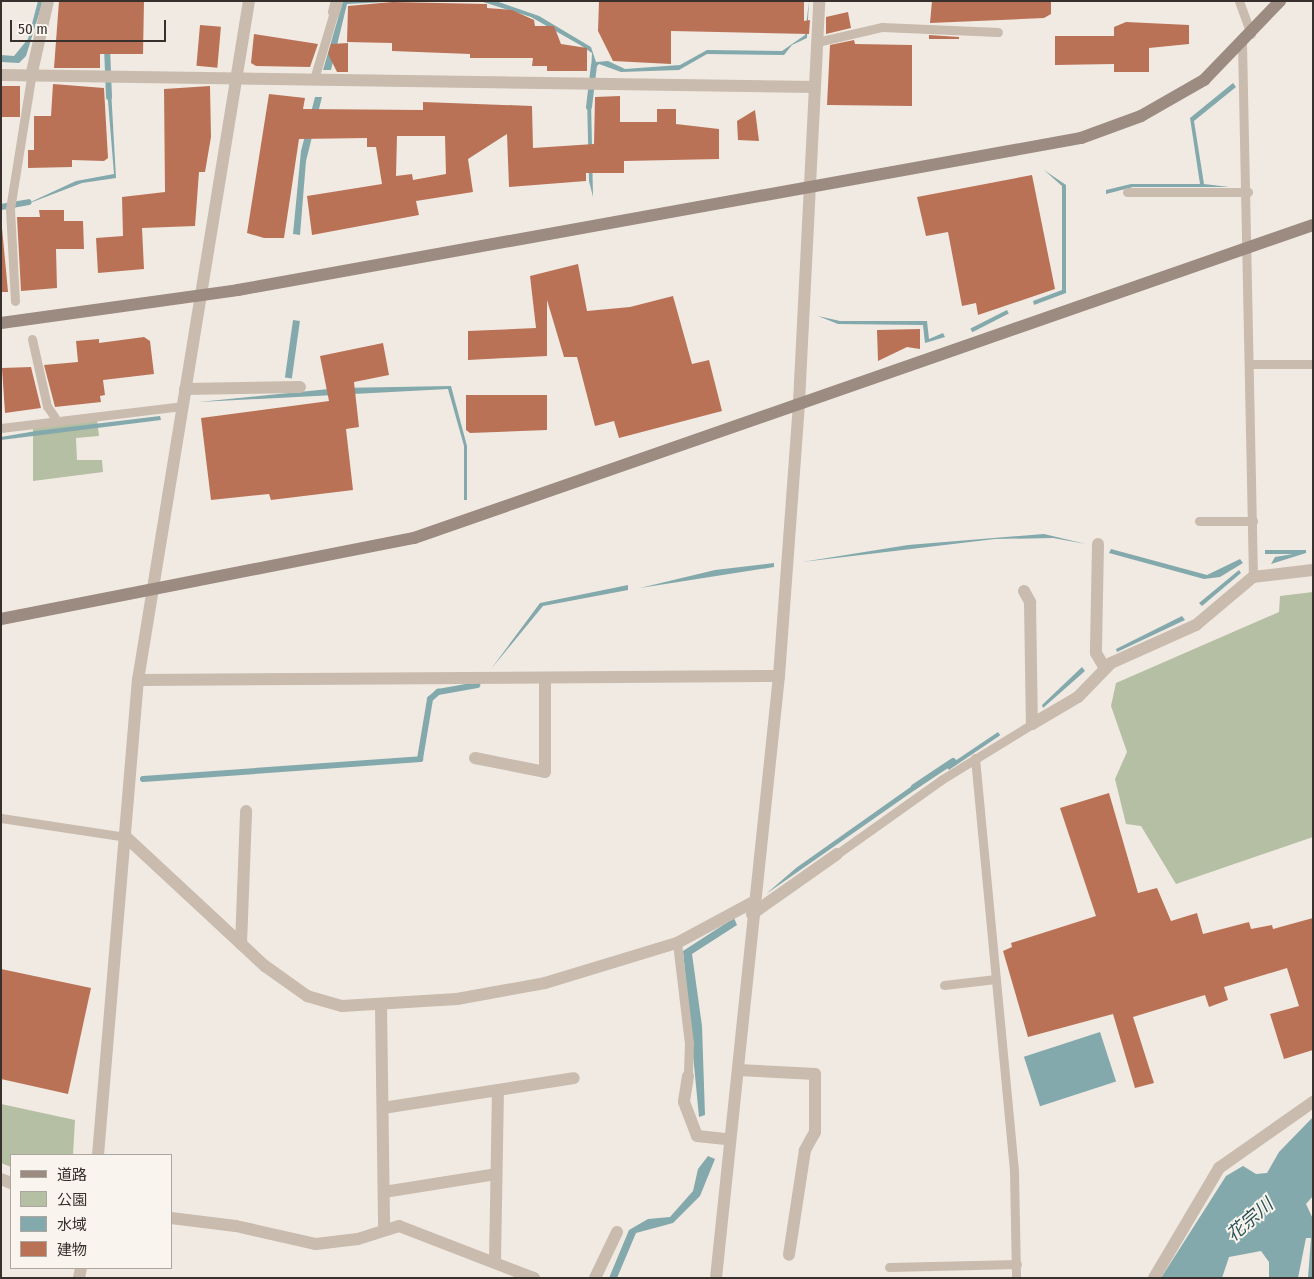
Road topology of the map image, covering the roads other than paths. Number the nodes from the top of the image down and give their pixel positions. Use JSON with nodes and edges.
{"nodes":[{"id":1,"x":48,"y":1,"type":"edge"},
{"id":2,"x":249,"y":1,"type":"edge"},
{"id":3,"x":819,"y":1,"type":"edge"},
{"id":4,"x":1239,"y":1,"type":"edge"},
{"id":5,"x":1280,"y":1,"type":"edge"},
{"id":6,"x":336,"y":7,"type":"edge"},
{"id":7,"x":998,"y":32,"type":"dead end"},
{"id":8,"x":1247,"y":38,"type":"junction"},
{"id":9,"x":817,"y":42,"type":"junction"},
{"id":10,"x":32,"y":72,"type":"junction"},
{"id":11,"x":1,"y":75,"type":"edge"},
{"id":12,"x":237,"y":78,"type":"junction"},
{"id":13,"x":314,"y":79,"type":"junction"},
{"id":14,"x":815,"y":87,"type":"junction"},
{"id":15,"x":811,"y":189,"type":"junction"},
{"id":16,"x":1128,"y":192,"type":"dead end"},
{"id":17,"x":1248,"y":192,"type":"junction"},
{"id":18,"x":1313,"y":225,"type":"edge"},
{"id":19,"x":1249,"y":246,"type":"junction"},
{"id":20,"x":200,"y":295,"type":"junction"},
{"id":21,"x":15,"y":301,"type":"dead end"},
{"id":22,"x":1,"y":323,"type":"edge"},
{"id":23,"x":32,"y":338,"type":"dead end"},
{"id":24,"x":1252,"y":364,"type":"junction"},
{"id":25,"x":1313,"y":364,"type":"edge"},
{"id":26,"x":300,"y":387,"type":"dead end"},
{"id":27,"x":185,"y":390,"type":"junction"},
{"id":28,"x":800,"y":402,"type":"junction"},
{"id":29,"x":182,"y":406,"type":"junction"},
{"id":30,"x":55,"y":418,"type":"junction"},
{"id":31,"x":1,"y":428,"type":"edge"},
{"id":32,"x":1199,"y":521,"type":"dead end"},
{"id":33,"x":1253,"y":521,"type":"junction"},
{"id":34,"x":1098,"y":544,"type":"dead end"},
{"id":35,"x":1313,"y":570,"type":"edge"},
{"id":36,"x":1253,"y":577,"type":"junction"},
{"id":37,"x":152,"y":590,"type":"junction"},
{"id":38,"x":1024,"y":591,"type":"dead end"},
{"id":39,"x":1,"y":619,"type":"edge"},
{"id":40,"x":1104,"y":667,"type":"junction"},
{"id":41,"x":779,"y":676,"type":"junction"},
{"id":42,"x":545,"y":678,"type":"junction"},
{"id":43,"x":138,"y":680,"type":"junction"},
{"id":44,"x":1032,"y":724,"type":"junction"},
{"id":45,"x":475,"y":758,"type":"dead end"},
{"id":46,"x":975,"y":758,"type":"junction"},
{"id":47,"x":246,"y":811,"type":"dead end"},
{"id":48,"x":1,"y":818,"type":"edge"},
{"id":49,"x":126,"y":837,"type":"junction"},
{"id":50,"x":837,"y":854,"type":"joint"},
{"id":51,"x":753,"y":908,"type":"junction"},
{"id":52,"x":677,"y":943,"type":"junction"},
{"id":53,"x":241,"y":944,"type":"junction"},
{"id":54,"x":996,"y":979,"type":"junction"},
{"id":55,"x":944,"y":985,"type":"dead end"},
{"id":56,"x":381,"y":1005,"type":"junction"},
{"id":57,"x":738,"y":1070,"type":"junction"},
{"id":58,"x":688,"y":1076,"type":"joint"},
{"id":59,"x":574,"y":1078,"type":"dead end"},
{"id":60,"x":498,"y":1090,"type":"junction"},
{"id":61,"x":1313,"y":1102,"type":"edge"},
{"id":62,"x":383,"y":1108,"type":"junction"},
{"id":63,"x":728,"y":1139,"type":"junction"},
{"id":64,"x":98,"y":1154,"type":"edge"},
{"id":65,"x":496,"y":1174,"type":"junction"},
{"id":66,"x":384,"y":1192,"type":"junction"},
{"id":67,"x":172,"y":1218,"type":"edge"},
{"id":68,"x":384,"y":1227,"type":"junction"},
{"id":69,"x":617,"y":1232,"type":"dead end"},
{"id":70,"x":789,"y":1256,"type":"dead end"},
{"id":71,"x":495,"y":1261,"type":"junction"},
{"id":72,"x":1017,"y":1264,"type":"junction"},
{"id":73,"x":889,"y":1267,"type":"dead end"},
{"id":74,"x":534,"y":1278,"type":"edge"},
{"id":75,"x":595,"y":1278,"type":"edge"},
{"id":76,"x":716,"y":1278,"type":"edge"},
{"id":77,"x":1016,"y":1278,"type":"edge"},
{"id":78,"x":1154,"y":1278,"type":"edge"}],
"edges":[{"from":1,"to":10,"type":"street"},
{"from":2,"to":12,"type":"street"},
{"from":3,"to":9,"type":"street"},
{"from":4,"to":8,"type":"lane"},
{"from":5,"to":8,"type":"street"},
{"from":6,"to":13,"type":"lane"},
{"from":7,"to":9,"type":"lane"},
{"from":8,"to":15,"type":"street"},
{"from":8,"to":17,"type":"lane"},
{"from":9,"to":14,"type":"street"},
{"from":10,"to":11,"type":"street"},
{"from":10,"to":12,"type":"street"},
{"from":10,"to":21,"type":"lane"},
{"from":12,"to":13,"type":"street"},
{"from":12,"to":20,"type":"street"},
{"from":13,"to":14,"type":"street"},
{"from":14,"to":15,"type":"street"},
{"from":15,"to":20,"type":"street"},
{"from":15,"to":28,"type":"street"},
{"from":16,"to":17,"type":"lane"},
{"from":17,"to":19,"type":"lane"},
{"from":18,"to":19,"type":"street"},
{"from":19,"to":24,"type":"lane"},
{"from":19,"to":28,"type":"street"},
{"from":20,"to":22,"type":"street"},
{"from":20,"to":27,"type":"street"},
{"from":23,"to":30,"type":"lane"},
{"from":24,"to":25,"type":"lane"},
{"from":24,"to":33,"type":"lane"},
{"from":26,"to":27,"type":"street"},
{"from":27,"to":29,"type":"street"},
{"from":28,"to":37,"type":"street"},
{"from":28,"to":41,"type":"street"},
{"from":29,"to":30,"type":"lane"},
{"from":29,"to":37,"type":"street"},
{"from":30,"to":31,"type":"lane"},
{"from":32,"to":33,"type":"lane"},
{"from":33,"to":36,"type":"lane"},
{"from":34,"to":40,"type":"street"},
{"from":35,"to":36,"type":"street"},
{"from":36,"to":40,"type":"street"},
{"from":37,"to":39,"type":"street"},
{"from":37,"to":43,"type":"street"},
{"from":38,"to":44,"type":"street"},
{"from":40,"to":44,"type":"street"},
{"from":41,"to":42,"type":"street"},
{"from":41,"to":51,"type":"street"},
{"from":42,"to":43,"type":"street"},
{"from":42,"to":45,"type":"street"},
{"from":43,"to":49,"type":"street"},
{"from":44,"to":46,"type":"lane"},
{"from":46,"to":50,"type":"lane"},
{"from":46,"to":54,"type":"lane"},
{"from":47,"to":53,"type":"street"},
{"from":48,"to":49,"type":"lane"},
{"from":49,"to":53,"type":"street"},
{"from":49,"to":64,"type":"street"},
{"from":50,"to":51,"type":"street"},
{"from":51,"to":52,"type":"street"},
{"from":51,"to":57,"type":"street"},
{"from":52,"to":56,"type":"street"},
{"from":52,"to":58,"type":"lane"},
{"from":53,"to":56,"type":"street"},
{"from":54,"to":55,"type":"lane"},
{"from":54,"to":72,"type":"lane"},
{"from":56,"to":62,"type":"street"},
{"from":57,"to":63,"type":"street"},
{"from":57,"to":70,"type":"street"},
{"from":58,"to":63,"type":"street"},
{"from":59,"to":60,"type":"street"},
{"from":60,"to":62,"type":"street"},
{"from":60,"to":65,"type":"street"},
{"from":61,"to":78,"type":"street"},
{"from":62,"to":66,"type":"street"},
{"from":63,"to":76,"type":"street"},
{"from":65,"to":66,"type":"street"},
{"from":65,"to":71,"type":"street"},
{"from":66,"to":68,"type":"street"},
{"from":67,"to":68,"type":"street"},
{"from":68,"to":71,"type":"street"},
{"from":69,"to":75,"type":"street"},
{"from":71,"to":74,"type":"street"},
{"from":72,"to":73,"type":"lane"},
{"from":72,"to":77,"type":"lane"}]}
